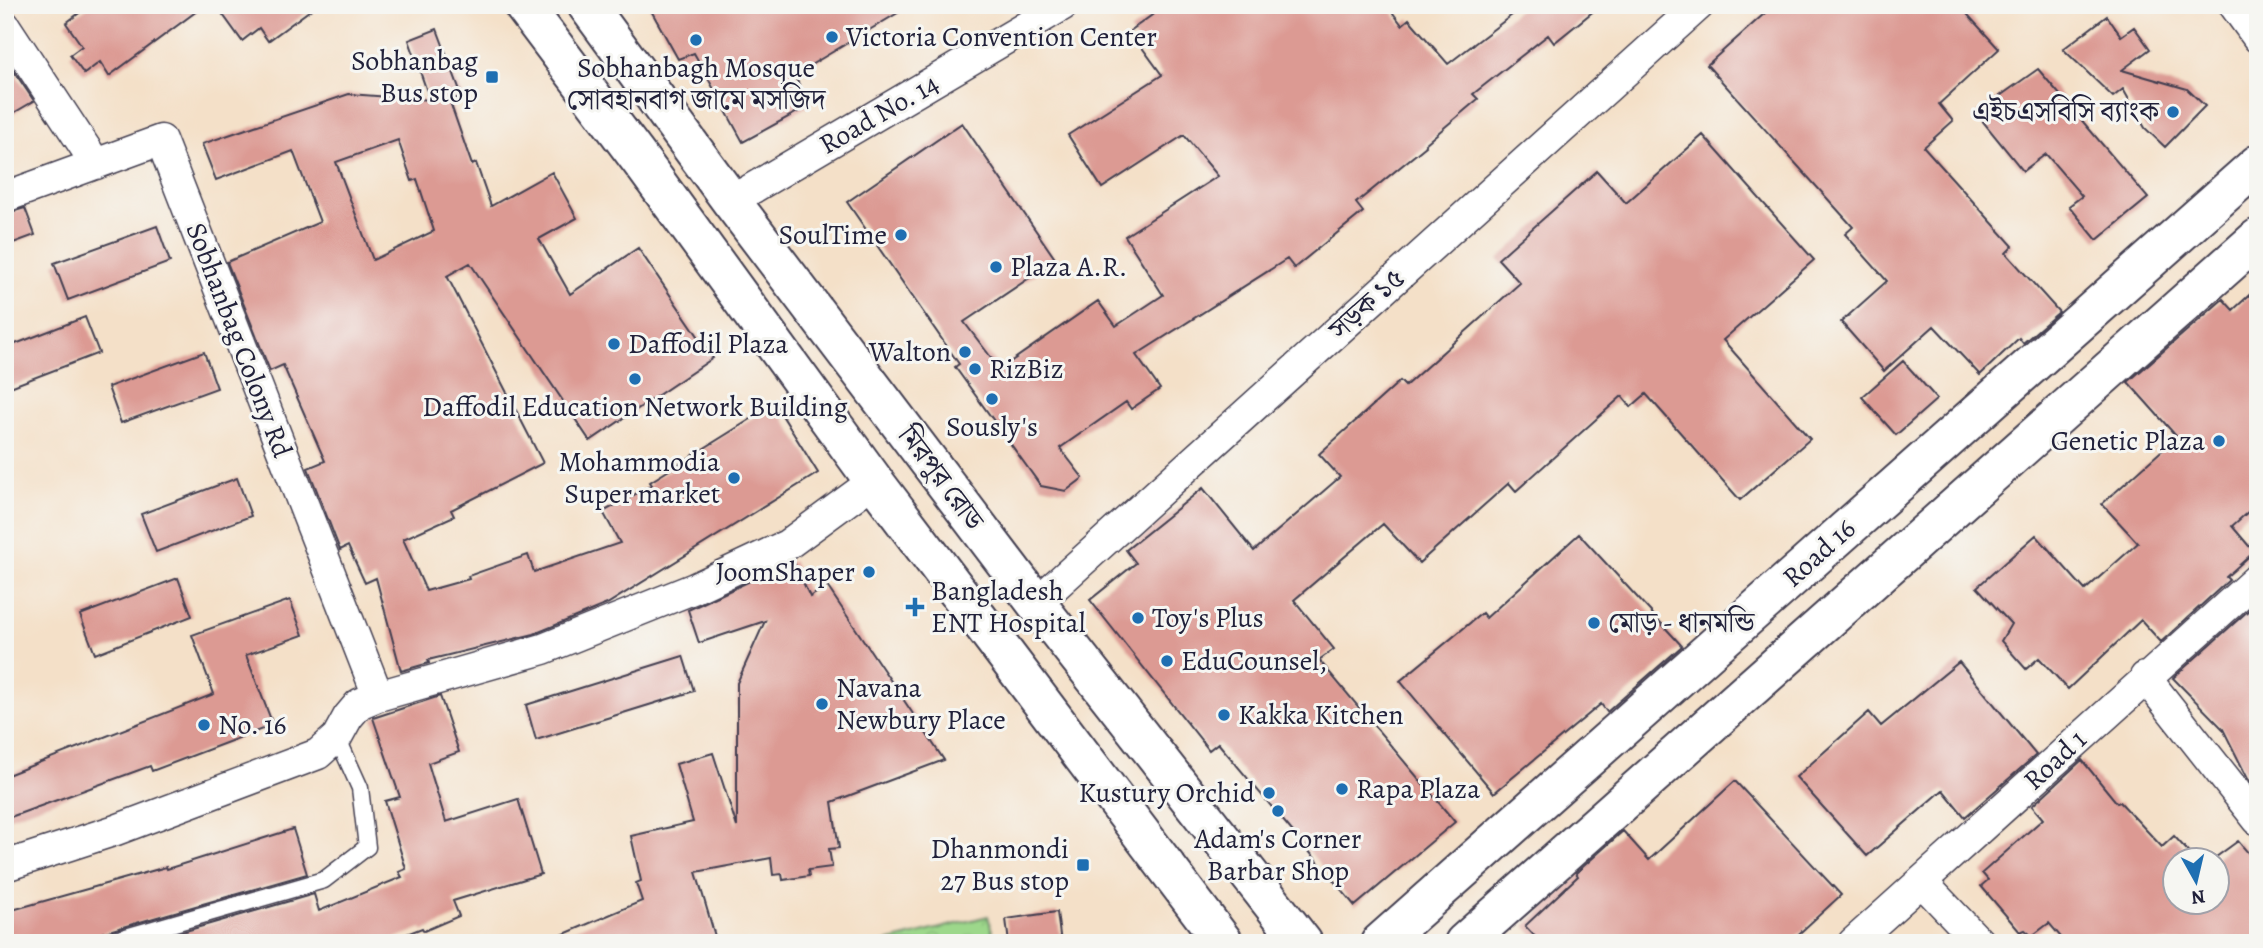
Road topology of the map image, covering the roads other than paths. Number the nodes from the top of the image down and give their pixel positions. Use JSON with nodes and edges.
{"nodes":[{"id":1,"x":523,"y":5,"type":"edge"},
{"id":2,"x":587,"y":5,"type":"edge"},
{"id":3,"x":1063,"y":5,"type":"edge"},
{"id":4,"x":1699,"y":5,"type":"edge"},
{"id":5,"x":2234,"y":5,"type":"edge"},
{"id":6,"x":5,"y":26,"type":"edge"},
{"id":7,"x":2258,"y":38,"type":"edge"},
{"id":8,"x":686,"y":139,"type":"junction"},
{"id":9,"x":96,"y":164,"type":"junction"},
{"id":10,"x":2258,"y":164,"type":"edge"},
{"id":11,"x":646,"y":168,"type":"junction"},
{"id":12,"x":5,"y":197,"type":"edge"},
{"id":13,"x":731,"y":201,"type":"junction"},
{"id":14,"x":2258,"y":238,"type":"edge"},
{"id":15,"x":874,"y":481,"type":"junction"},
{"id":16,"x":1858,"y":519,"type":"junction"},
{"id":17,"x":1898,"y":557,"type":"junction"},
{"id":18,"x":2258,"y":578,"type":"edge"},
{"id":19,"x":1036,"y":603,"type":"junction"},
{"id":20,"x":2146,"y":677,"type":"junction"},
{"id":21,"x":378,"y":696,"type":"junction"},
{"id":22,"x":337,"y":737,"type":"junction"},
{"id":23,"x":2258,"y":820,"type":"edge"},
{"id":24,"x":5,"y":866,"type":"edge"},
{"id":25,"x":1922,"y":882,"type":"junction"},
{"id":26,"x":105,"y":943,"type":"edge"},
{"id":27,"x":1224,"y":943,"type":"edge"},
{"id":28,"x":1303,"y":943,"type":"edge"},
{"id":29,"x":1380,"y":943,"type":"edge"},
{"id":30,"x":1464,"y":943,"type":"edge"},
{"id":31,"x":1853,"y":943,"type":"edge"},
{"id":32,"x":1980,"y":943,"type":"edge"}],
"edges":[{"from":1,"to":11,"type":"main road","name":"মিরপুর রোড"},
{"from":2,"to":8,"type":"main road","name":"মিরপুর রোড"},
{"from":3,"to":13,"type":"street","name":"Road No. 14"},
{"from":4,"to":19,"type":"street","name":"সড়ক ১৫"},
{"from":5,"to":7,"type":"street"},
{"from":6,"to":9,"type":"street"},
{"from":8,"to":11,"type":"main road"},
{"from":8,"to":13,"type":"main road","name":"মিরপুর রোড"},
{"from":9,"to":12,"type":"street","name":"Sobhanbag Colony Rd"},
{"from":9,"to":21,"type":"street","name":"Sobhanbag Colony Rd"},
{"from":10,"to":16,"type":"main road","name":"Road 16"},
{"from":11,"to":15,"type":"main road","name":"মিরপুর রোড"},
{"from":13,"to":19,"type":"main road","name":"মিরপুর রোড"},
{"from":14,"to":17,"type":"main road","name":"Road 16"},
{"from":15,"to":21,"type":"street"},
{"from":15,"to":27,"type":"main road","name":"মিরপুর রোড"},
{"from":16,"to":17,"type":"main road"},
{"from":16,"to":29,"type":"main road","name":"Road 16"},
{"from":17,"to":30,"type":"main road","name":"Road 16"},
{"from":18,"to":20,"type":"street","name":"Road 1"},
{"from":19,"to":28,"type":"main road","name":"মিরপুর রোড"},
{"from":20,"to":23,"type":"street"},
{"from":20,"to":25,"type":"street","name":"Road 1"},
{"from":21,"to":22,"type":"street"},
{"from":22,"to":24,"type":"street"},
{"from":22,"to":26,"type":"lane"},
{"from":25,"to":31,"type":"street","name":"Road 1"},
{"from":25,"to":32,"type":"street"}]}
